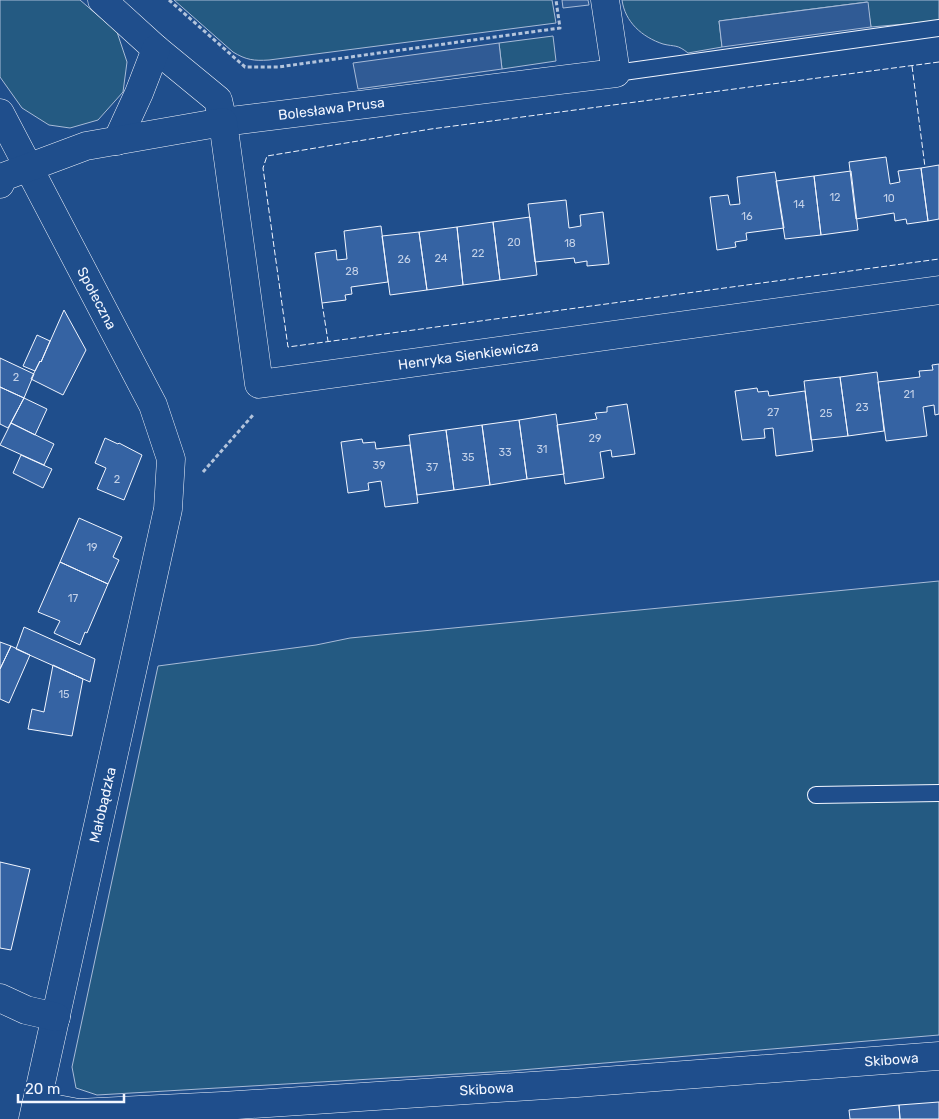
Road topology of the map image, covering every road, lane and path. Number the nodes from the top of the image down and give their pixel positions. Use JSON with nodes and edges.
{"nodes":[{"id":1,"x":102,"y":0,"type":"edge"},
{"id":2,"x":169,"y":0,"type":"edge"},
{"id":3,"x":556,"y":0,"type":"edge"},
{"id":4,"x":605,"y":0,"type":"edge"},
{"id":5,"x":939,"y":28,"type":"edge"},
{"id":6,"x":156,"y":49,"type":"junction"},
{"id":7,"x":616,"y":73,"type":"junction"},
{"id":8,"x":0,"y":113,"type":"edge"},
{"id":9,"x":223,"y":122,"type":"junction"},
{"id":10,"x":117,"y":141,"type":"junction"},
{"id":11,"x":30,"y":167,"type":"junction"},
{"id":12,"x":0,"y":184,"type":"edge"},
{"id":13,"x":939,"y":290,"type":"edge"},
{"id":14,"x":259,"y":384,"type":"junction"},
{"id":15,"x":169,"y":491,"type":"junction"},
{"id":16,"x":939,"y":793,"type":"edge"},
{"id":17,"x":816,"y":795,"type":"dead end"},
{"id":18,"x":0,"y":998,"type":"edge"},
{"id":19,"x":56,"y":1017,"type":"junction"},
{"id":20,"x":939,"y":1056,"type":"edge"},
{"id":21,"x":35,"y":1112,"type":"edge"}],
"edges":[{"from":1,"to":6,"type":"street"},
{"from":2,"to":3,"type":"path"},
{"from":4,"to":7,"type":"street"},
{"from":5,"to":7,"type":"lane"},
{"from":6,"to":9,"type":"street"},
{"from":6,"to":10,"type":"street"},
{"from":7,"to":9,"type":"street","name":"Bolesława Prusa"},
{"from":8,"to":11,"type":"street","name":"Społeczna"},
{"from":9,"to":10,"type":"street","name":"Bolesława Prusa"},
{"from":9,"to":14,"type":"street"},
{"from":10,"to":11,"type":"street","name":"Bolesława Prusa"},
{"from":11,"to":12,"type":"street","name":"Bolesława Prusa"},
{"from":11,"to":15,"type":"street","name":"Społeczna"},
{"from":13,"to":14,"type":"street","name":"Henryka Sienkiewicza"},
{"from":14,"to":15,"type":"path"},
{"from":15,"to":19,"type":"street","name":"Małobądzka"},
{"from":16,"to":17,"type":"lane"},
{"from":18,"to":19,"type":"street"},
{"from":19,"to":21,"type":"street","name":"Małobądzka"},
{"from":20,"to":21,"type":"street","name":"Skibowa"}]}
